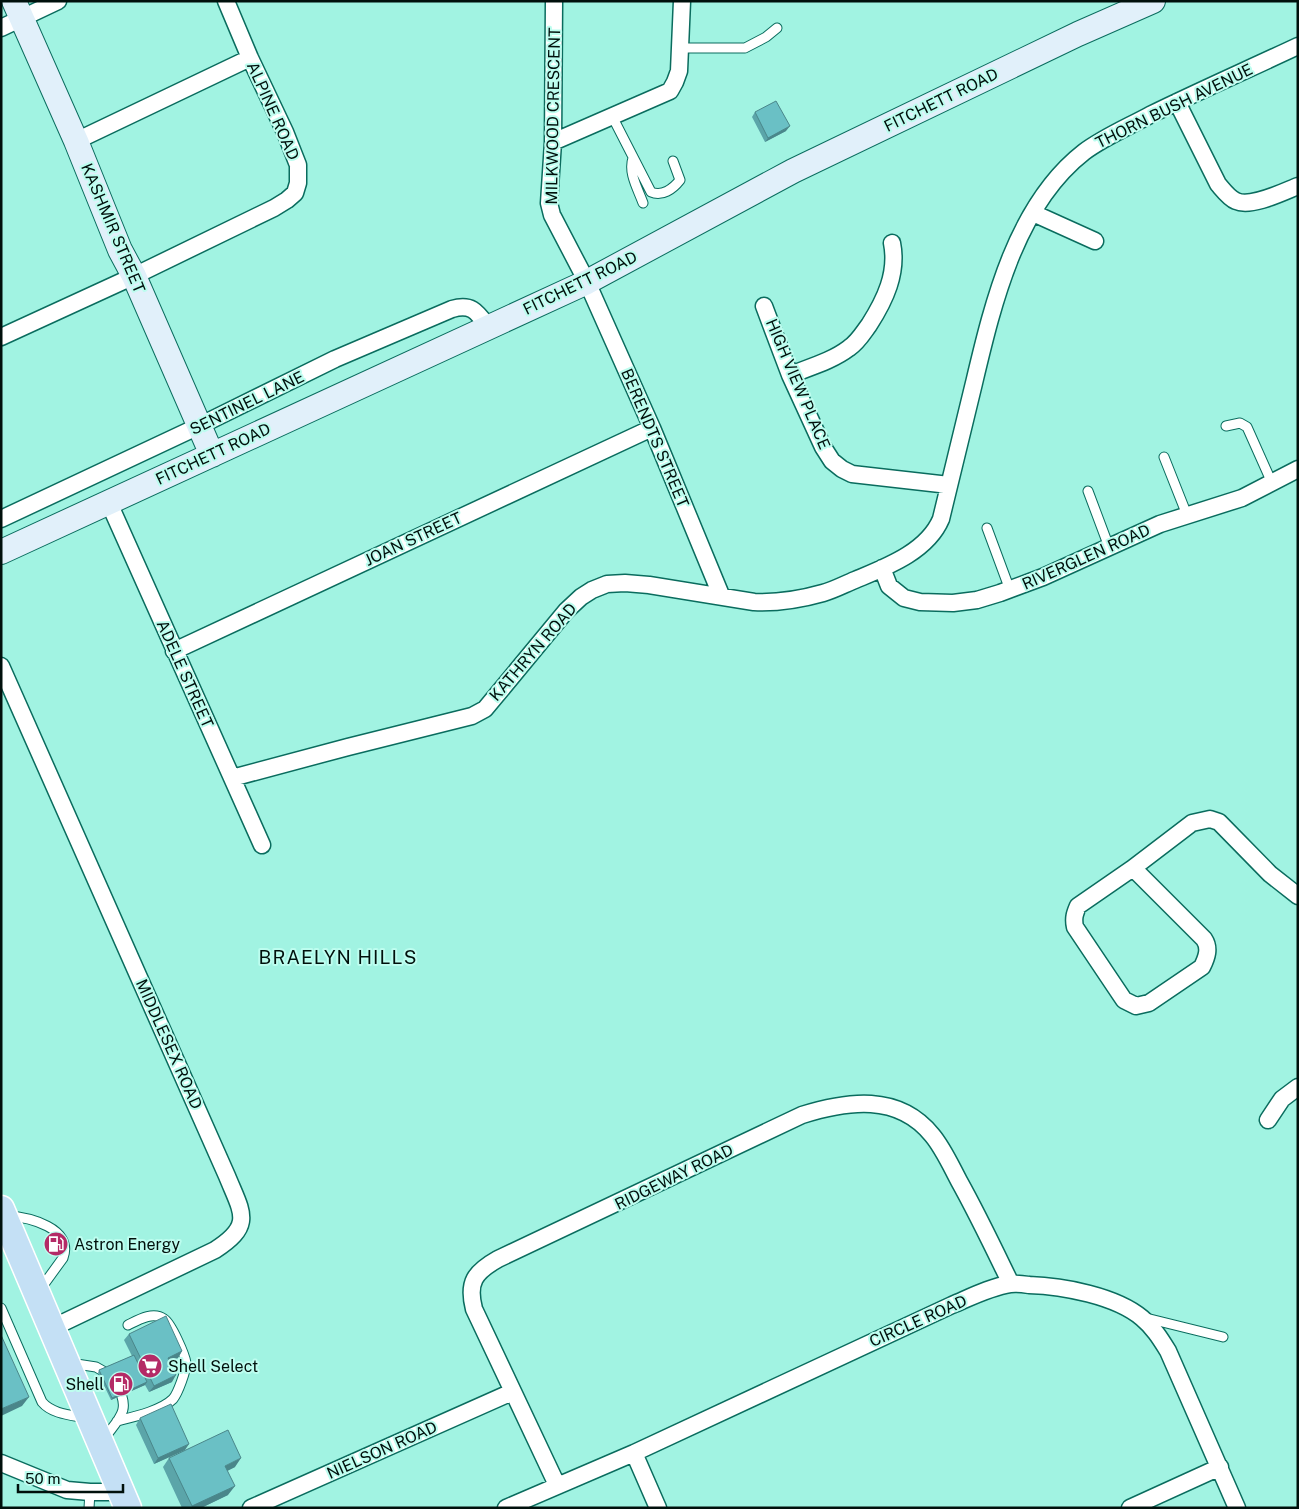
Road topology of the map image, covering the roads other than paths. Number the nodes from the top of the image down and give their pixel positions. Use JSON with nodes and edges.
{"nodes":[{"id":1,"x":58,"y":1,"type":"edge"},
{"id":2,"x":226,"y":1,"type":"edge"},
{"id":3,"x":554,"y":1,"type":"edge"},
{"id":4,"x":682,"y":1,"type":"edge"},
{"id":5,"x":1153,"y":1,"type":"edge"},
{"id":6,"x":12,"y":16,"type":"edge"},
{"id":7,"x":777,"y":28,"type":"dead end"},
{"id":8,"x":1298,"y":46,"type":"edge"},
{"id":9,"x":681,"y":48,"type":"junction"},
{"id":10,"x":250,"y":58,"type":"junction"},
{"id":11,"x":1177,"y":102,"type":"junction"},
{"id":12,"x":612,"y":116,"type":"junction"},
{"id":13,"x":76,"y":141,"type":"junction"},
{"id":14,"x":552,"y":142,"type":"junction"},
{"id":15,"x":633,"y":158,"type":"junction"},
{"id":16,"x":673,"y":161,"type":"dead end"},
{"id":17,"x":1298,"y":186,"type":"edge"},
{"id":18,"x":643,"y":203,"type":"dead end"},
{"id":19,"x":1033,"y":213,"type":"junction"},
{"id":20,"x":1095,"y":241,"type":"dead end"},
{"id":21,"x":892,"y":243,"type":"dead end"},
{"id":22,"x":134,"y":276,"type":"junction"},
{"id":23,"x":588,"y":282,"type":"junction"},
{"id":24,"x":764,"y":306,"type":"dead end"},
{"id":25,"x":489,"y":328,"type":"junction"},
{"id":26,"x":1,"y":337,"type":"edge"},
{"id":27,"x":790,"y":376,"type":"junction"},
{"id":28,"x":199,"y":426,"type":"junction"},
{"id":29,"x":1226,"y":426,"type":"dead end"},
{"id":30,"x":652,"y":428,"type":"junction"},
{"id":31,"x":212,"y":455,"type":"junction"},
{"id":32,"x":1164,"y":458,"type":"dead end"},
{"id":33,"x":1298,"y":469,"type":"edge"},
{"id":34,"x":1272,"y":483,"type":"junction"},
{"id":35,"x":949,"y":485,"type":"junction"},
{"id":36,"x":1088,"y":491,"type":"dead end"},
{"id":37,"x":109,"y":503,"type":"junction"},
{"id":38,"x":1187,"y":515,"type":"junction"},
{"id":39,"x":1,"y":519,"type":"edge"},
{"id":40,"x":987,"y":528,"type":"dead end"},
{"id":41,"x":1109,"y":546,"type":"junction"},
{"id":42,"x":1,"y":552,"type":"edge"},
{"id":43,"x":882,"y":568,"type":"junction"},
{"id":44,"x":1010,"y":590,"type":"junction"},
{"id":45,"x":721,"y":596,"type":"junction"},
{"id":46,"x":174,"y":651,"type":"junction"},
{"id":47,"x":1,"y":666,"type":"edge"},
{"id":48,"x":232,"y":778,"type":"junction"},
{"id":49,"x":262,"y":846,"type":"dead end"},
{"id":50,"x":1133,"y":868,"type":"junction"},
{"id":51,"x":1298,"y":896,"type":"edge"},
{"id":52,"x":1298,"y":1087,"type":"edge"},
{"id":53,"x":1268,"y":1120,"type":"dead end"},
{"id":54,"x":7,"y":1226,"type":"edge"},
{"id":55,"x":1011,"y":1284,"type":"junction"},
{"id":56,"x":37,"y":1293,"type":"junction"},
{"id":57,"x":1,"y":1308,"type":"edge"},
{"id":58,"x":1141,"y":1316,"type":"junction"},
{"id":59,"x":128,"y":1324,"type":"dead end"},
{"id":60,"x":52,"y":1328,"type":"junction"},
{"id":61,"x":1223,"y":1337,"type":"dead end"},
{"id":62,"x":66,"y":1363,"type":"junction"},
{"id":63,"x":512,"y":1392,"type":"junction"},
{"id":64,"x":89,"y":1418,"type":"junction"},
{"id":65,"x":117,"y":1421,"type":"junction"},
{"id":66,"x":100,"y":1444,"type":"junction"},
{"id":67,"x":634,"y":1453,"type":"junction"},
{"id":68,"x":1,"y":1463,"type":"edge"},
{"id":69,"x":1220,"y":1467,"type":"junction"},
{"id":70,"x":557,"y":1486,"type":"junction"},
{"id":71,"x":90,"y":1500,"type":"edge"},
{"id":72,"x":125,"y":1500,"type":"edge"},
{"id":73,"x":251,"y":1508,"type":"edge"},
{"id":74,"x":506,"y":1508,"type":"edge"},
{"id":75,"x":658,"y":1508,"type":"edge"},
{"id":76,"x":1130,"y":1508,"type":"edge"},
{"id":77,"x":1237,"y":1508,"type":"edge"}],
"edges":[{"from":1,"to":6,"type":"street"},
{"from":2,"to":10,"type":"street","name":"ALPINE ROAD"},
{"from":3,"to":14,"type":"street","name":"MILKWOOD CRESCENT"},
{"from":4,"to":9,"type":"street"},
{"from":5,"to":23,"type":"street","name":"FITCHETT ROAD"},
{"from":6,"to":13,"type":"street","name":"KASHMIR STREET"},
{"from":7,"to":9,"type":"lane"},
{"from":8,"to":11,"type":"street","name":"THORN BUSH AVENUE"},
{"from":9,"to":12,"type":"street"},
{"from":10,"to":13,"type":"street"},
{"from":10,"to":22,"type":"street","name":"ALPINE ROAD"},
{"from":11,"to":17,"type":"street"},
{"from":11,"to":19,"type":"street","name":"THORN BUSH AVENUE"},
{"from":12,"to":14,"type":"street"},
{"from":12,"to":15,"type":"lane"},
{"from":13,"to":22,"type":"street","name":"KASHMIR STREET"},
{"from":14,"to":23,"type":"street","name":"MILKWOOD CRESCENT"},
{"from":15,"to":16,"type":"lane"},
{"from":15,"to":18,"type":"lane"},
{"from":19,"to":20,"type":"street"},
{"from":19,"to":35,"type":"street","name":"THORN BUSH AVENUE"},
{"from":21,"to":27,"type":"street"},
{"from":22,"to":26,"type":"street","name":"ALPINE ROAD"},
{"from":22,"to":28,"type":"street","name":"KASHMIR STREET"},
{"from":23,"to":25,"type":"street","name":"FITCHETT ROAD"},
{"from":23,"to":30,"type":"street","name":"BERENDTS STREET"},
{"from":24,"to":27,"type":"street","name":"HIGH VIEW PLACE"},
{"from":25,"to":28,"type":"street","name":"SENTINEL LANE"},
{"from":25,"to":31,"type":"street","name":"FITCHETT ROAD"},
{"from":27,"to":35,"type":"street","name":"HIGH VIEW PLACE"},
{"from":28,"to":31,"type":"street","name":"KASHMIR STREET"},
{"from":28,"to":39,"type":"street","name":"SENTINEL LANE"},
{"from":29,"to":34,"type":"lane"},
{"from":30,"to":45,"type":"street","name":"BERENDTS STREET"},
{"from":30,"to":46,"type":"street","name":"JOAN STREET"},
{"from":31,"to":37,"type":"street","name":"FITCHETT ROAD"},
{"from":32,"to":38,"type":"lane"},
{"from":33,"to":34,"type":"street","name":"RIVERGLEN ROAD"},
{"from":34,"to":38,"type":"street","name":"RIVERGLEN ROAD"},
{"from":35,"to":43,"type":"street","name":"THORN BUSH AVENUE"},
{"from":36,"to":41,"type":"lane"},
{"from":37,"to":42,"type":"street","name":"FITCHETT ROAD"},
{"from":37,"to":46,"type":"street","name":"ADELE STREET"},
{"from":38,"to":41,"type":"street","name":"RIVERGLEN ROAD"},
{"from":40,"to":44,"type":"lane"},
{"from":41,"to":44,"type":"street","name":"RIVERGLEN ROAD"},
{"from":43,"to":44,"type":"street","name":"RIVERGLEN ROAD"},
{"from":43,"to":45,"type":"street","name":"KATHRYN ROAD"},
{"from":45,"to":48,"type":"street","name":"KATHRYN ROAD"},
{"from":46,"to":48,"type":"street","name":"ADELE STREET"},
{"from":47,"to":60,"type":"street","name":"MIDDLESEX ROAD"},
{"from":48,"to":49,"type":"street","name":"ADELE STREET"},
{"from":50,"to":50,"type":"street"},
{"from":50,"to":51,"type":"street"},
{"from":52,"to":53,"type":"street"},
{"from":54,"to":56,"type":"main road"},
{"from":54,"to":56,"type":"lane"},
{"from":55,"to":58,"type":"street","name":"CIRCLE ROAD"},
{"from":55,"to":63,"type":"street","name":"RIDGEWAY ROAD"},
{"from":55,"to":67,"type":"street","name":"CIRCLE ROAD"},
{"from":56,"to":60,"type":"main road"},
{"from":57,"to":64,"type":"lane"},
{"from":58,"to":61,"type":"lane"},
{"from":58,"to":69,"type":"street","name":"CIRCLE ROAD"},
{"from":59,"to":65,"type":"lane"},
{"from":60,"to":62,"type":"main road"},
{"from":62,"to":64,"type":"main road"},
{"from":62,"to":65,"type":"lane"},
{"from":63,"to":70,"type":"street","name":"RIDGEWAY ROAD"},
{"from":63,"to":73,"type":"street","name":"NIELSON ROAD"},
{"from":64,"to":66,"type":"main road"},
{"from":65,"to":66,"type":"lane"},
{"from":66,"to":72,"type":"main road"},
{"from":67,"to":70,"type":"street","name":"CIRCLE ROAD"},
{"from":67,"to":75,"type":"street"},
{"from":68,"to":71,"type":"street"},
{"from":69,"to":76,"type":"street"},
{"from":69,"to":77,"type":"street","name":"CIRCLE ROAD"},
{"from":70,"to":74,"type":"street","name":"CIRCLE ROAD"},
{"from":71,"to":72,"type":"street"}]}
